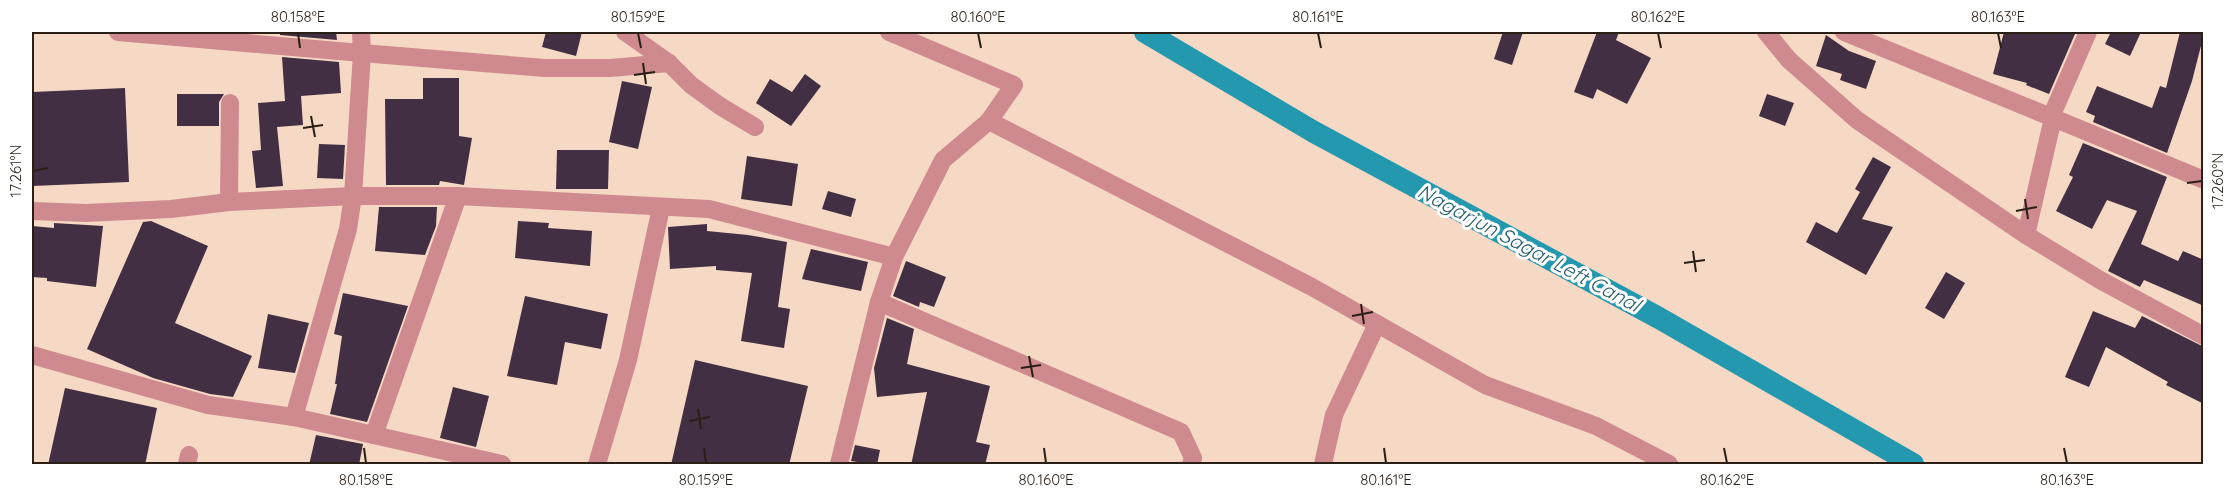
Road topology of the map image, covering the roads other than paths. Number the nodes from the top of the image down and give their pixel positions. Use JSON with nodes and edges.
{"nodes":[{"id":1,"x":118,"y":32,"type":"edge"},
{"id":2,"x":361,"y":32,"type":"edge"},
{"id":3,"x":625,"y":32,"type":"edge"},
{"id":4,"x":889,"y":32,"type":"edge"},
{"id":5,"x":1766,"y":32,"type":"edge"},
{"id":6,"x":1844,"y":32,"type":"edge"},
{"id":7,"x":2088,"y":32,"type":"edge"},
{"id":8,"x":362,"y":53,"type":"junction"},
{"id":9,"x":669,"y":63,"type":"junction"},
{"id":10,"x":230,"y":104,"type":"dead end"},
{"id":11,"x":2052,"y":117,"type":"junction"},
{"id":12,"x":988,"y":121,"type":"junction"},
{"id":13,"x":755,"y":127,"type":"dead end"},
{"id":14,"x":2204,"y":180,"type":"edge"},
{"id":15,"x":353,"y":196,"type":"junction"},
{"id":16,"x":458,"y":196,"type":"junction"},
{"id":17,"x":229,"y":202,"type":"junction"},
{"id":18,"x":662,"y":208,"type":"junction"},
{"id":19,"x":32,"y":211,"type":"edge"},
{"id":20,"x":2026,"y":235,"type":"junction"},
{"id":21,"x":894,"y":257,"type":"junction"},
{"id":22,"x":879,"y":302,"type":"junction"},
{"id":23,"x":1377,"y":324,"type":"junction"},
{"id":24,"x":2204,"y":336,"type":"edge"},
{"id":25,"x":32,"y":355,"type":"edge"},
{"id":26,"x":294,"y":417,"type":"junction"},
{"id":27,"x":374,"y":435,"type":"junction"},
{"id":28,"x":502,"y":465,"type":"edge"},
{"id":29,"x":597,"y":465,"type":"edge"},
{"id":30,"x":839,"y":465,"type":"edge"},
{"id":31,"x":1191,"y":465,"type":"edge"},
{"id":32,"x":1323,"y":465,"type":"edge"},
{"id":33,"x":1669,"y":465,"type":"edge"}],
"edges":[{"from":1,"to":8,"type":"street"},
{"from":2,"to":8,"type":"street"},
{"from":3,"to":9,"type":"street"},
{"from":4,"to":12,"type":"street"},
{"from":5,"to":20,"type":"street"},
{"from":6,"to":11,"type":"street"},
{"from":7,"to":11,"type":"street"},
{"from":8,"to":9,"type":"street"},
{"from":8,"to":15,"type":"street"},
{"from":9,"to":13,"type":"street"},
{"from":10,"to":17,"type":"street"},
{"from":11,"to":14,"type":"street"},
{"from":11,"to":20,"type":"street"},
{"from":12,"to":21,"type":"street"},
{"from":12,"to":23,"type":"street"},
{"from":15,"to":16,"type":"street"},
{"from":15,"to":17,"type":"street"},
{"from":15,"to":26,"type":"street"},
{"from":16,"to":18,"type":"street"},
{"from":16,"to":27,"type":"street"},
{"from":17,"to":19,"type":"street"},
{"from":18,"to":21,"type":"street"},
{"from":18,"to":29,"type":"street"},
{"from":20,"to":24,"type":"street"},
{"from":21,"to":22,"type":"street"},
{"from":22,"to":30,"type":"street"},
{"from":22,"to":31,"type":"street"},
{"from":23,"to":32,"type":"street"},
{"from":23,"to":33,"type":"street"},
{"from":25,"to":26,"type":"street"},
{"from":26,"to":27,"type":"street"},
{"from":27,"to":28,"type":"street"}]}
